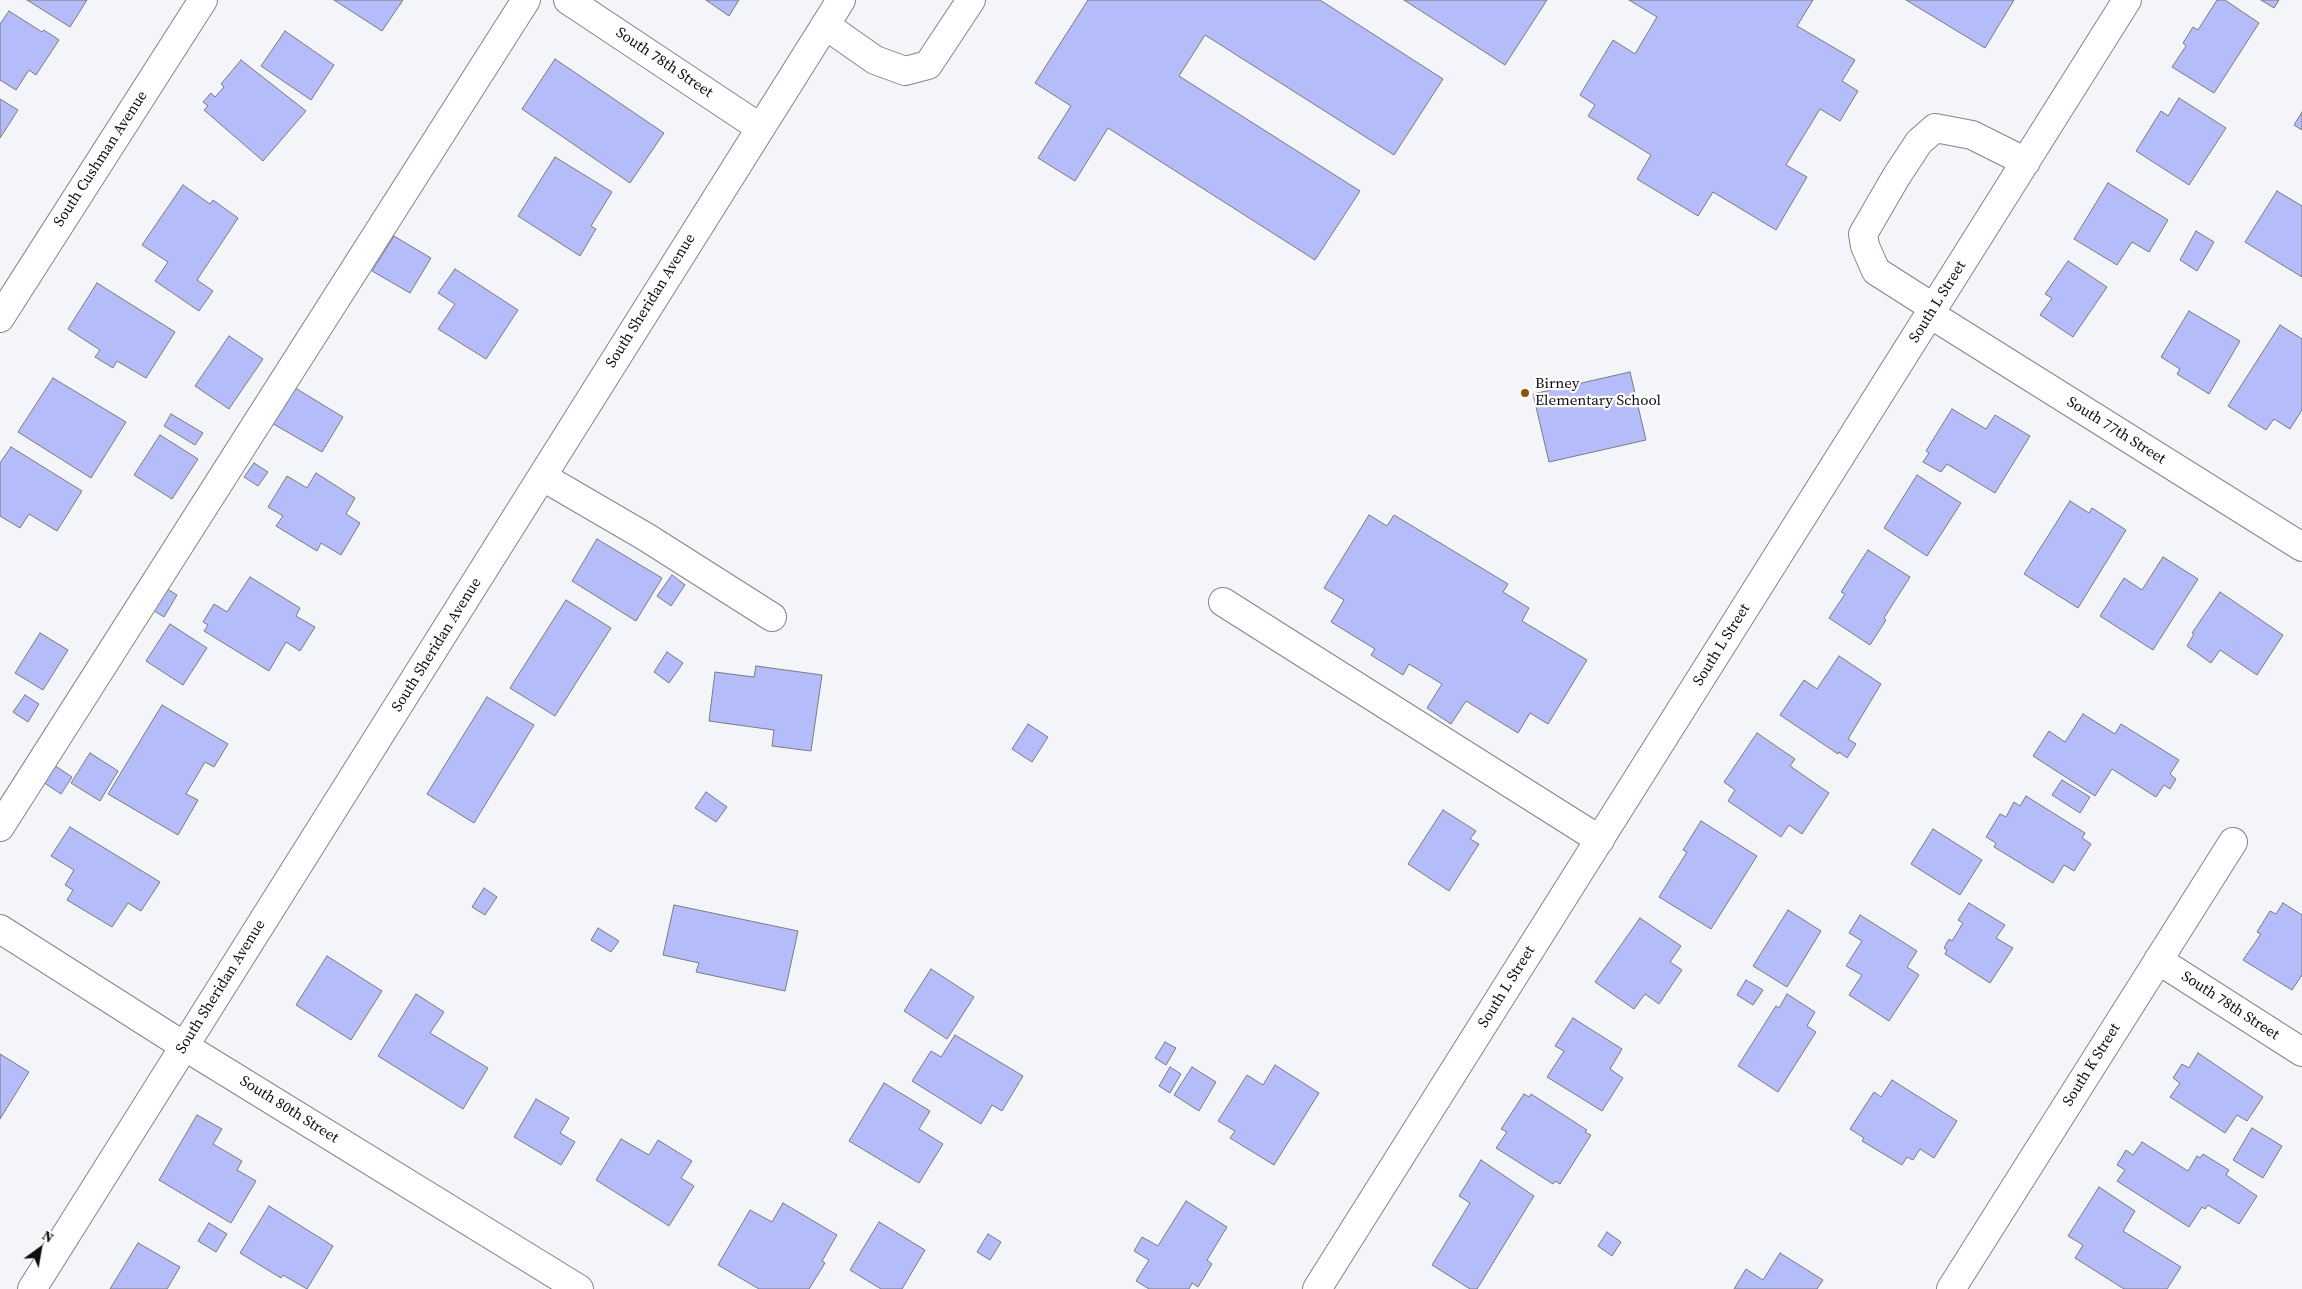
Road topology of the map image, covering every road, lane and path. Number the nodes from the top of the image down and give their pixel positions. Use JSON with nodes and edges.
{"nodes":[{"id":1,"x":203,"y":0,"type":"edge"},
{"id":2,"x":526,"y":0,"type":"edge"},
{"id":3,"x":568,"y":0,"type":"edge"},
{"id":4,"x":841,"y":0,"type":"edge"},
{"id":5,"x":970,"y":0,"type":"edge"},
{"id":6,"x":2128,"y":0,"type":"edge"},
{"id":7,"x":825,"y":25,"type":"junction"},
{"id":8,"x":759,"y":127,"type":"junction"},
{"id":9,"x":2026,"y":162,"type":"junction"},
{"id":10,"x":1932,"y":311,"type":"junction"},
{"id":11,"x":0,"y":318,"type":"edge"},
{"id":12,"x":543,"y":477,"type":"junction"},
{"id":13,"x":2302,"y":547,"type":"edge"},
{"id":14,"x":1223,"y":602,"type":"dead end"},
{"id":15,"x":772,"y":617,"type":"dead end"},
{"id":16,"x":0,"y":827,"type":"edge"},
{"id":17,"x":1600,"y":840,"type":"junction"},
{"id":18,"x":2233,"y":842,"type":"dead end"},
{"id":19,"x":0,"y":929,"type":"edge"},
{"id":20,"x":2158,"y":960,"type":"junction"},
{"id":21,"x":184,"y":1046,"type":"junction"},
{"id":22,"x":2302,"y":1052,"type":"edge"},
{"id":23,"x":32,"y":1289,"type":"edge"},
{"id":24,"x":578,"y":1289,"type":"edge"},
{"id":25,"x":1317,"y":1289,"type":"edge"},
{"id":26,"x":1951,"y":1289,"type":"edge"}],
"edges":[{"from":1,"to":11,"type":"street","name":"South Cushman Avenue"},
{"from":2,"to":16,"type":"street"},
{"from":3,"to":8,"type":"street","name":"South 78th Street"},
{"from":4,"to":7,"type":"street","name":"South Sheridan Avenue"},
{"from":5,"to":7,"type":"street"},
{"from":6,"to":9,"type":"street","name":"South L Street"},
{"from":7,"to":8,"type":"street","name":"South Sheridan Avenue"},
{"from":8,"to":12,"type":"street","name":"South Sheridan Avenue"},
{"from":9,"to":10,"type":"street","name":"South L Street"},
{"from":9,"to":10,"type":"street","name":"South 77th Street"},
{"from":10,"to":13,"type":"street","name":"South 77th Street"},
{"from":10,"to":17,"type":"street","name":"South L Street"},
{"from":12,"to":15,"type":"street"},
{"from":12,"to":21,"type":"street","name":"South Sheridan Avenue"},
{"from":14,"to":17,"type":"street"},
{"from":17,"to":25,"type":"street","name":"South L Street"},
{"from":18,"to":20,"type":"street","name":"South K Street"},
{"from":19,"to":21,"type":"street","name":"South 80th Street"},
{"from":20,"to":22,"type":"street","name":"South 78th Street"},
{"from":20,"to":26,"type":"street","name":"South K Street"},
{"from":21,"to":23,"type":"street","name":"South Sheridan Avenue"},
{"from":21,"to":24,"type":"street","name":"South 80th Street"}]}
